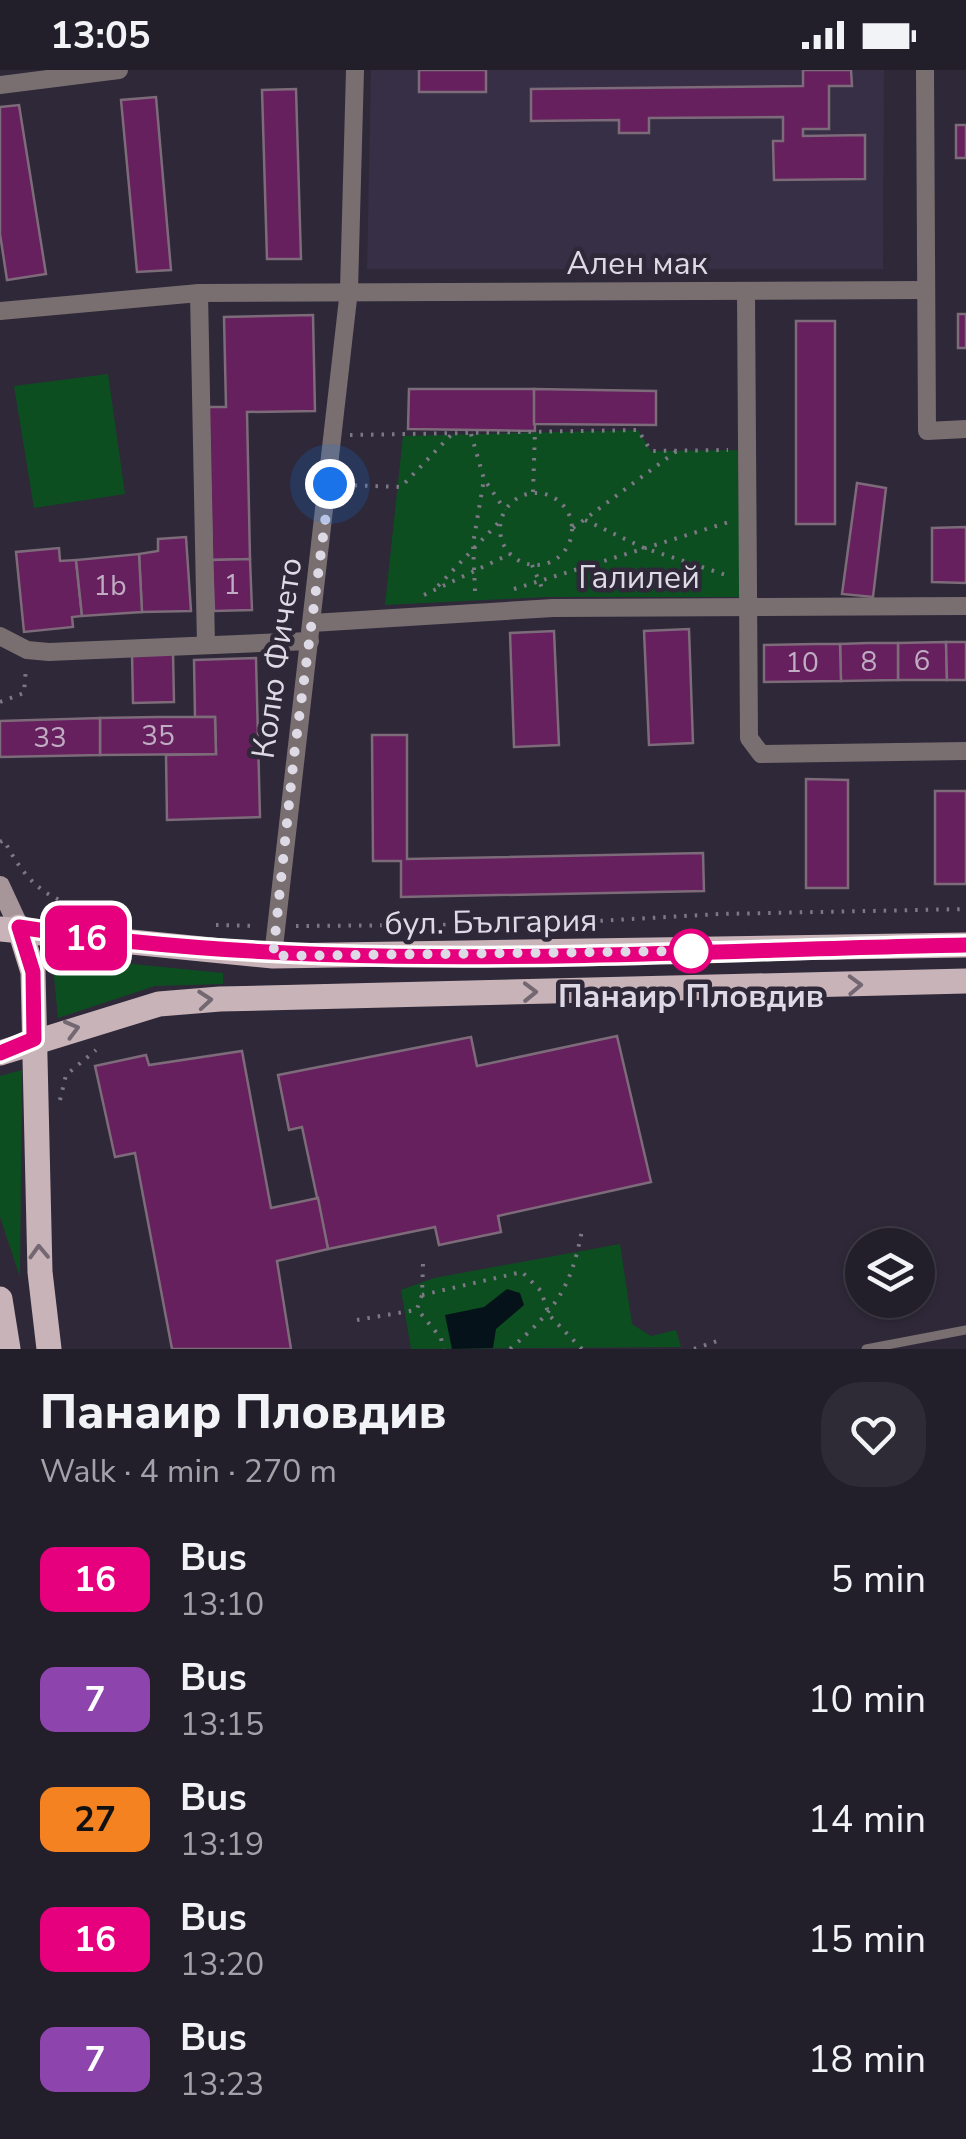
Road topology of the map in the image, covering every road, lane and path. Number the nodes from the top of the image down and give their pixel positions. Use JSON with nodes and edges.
{"nodes":[{"id":1,"x":119,"y":70,"type":"edge"},
{"id":2,"x":355,"y":70,"type":"edge"},
{"id":3,"x":925,"y":70,"type":"edge"},
{"id":4,"x":0,"y":85,"type":"edge"},
{"id":5,"x":349,"y":290,"type":"junction"},
{"id":6,"x":924,"y":290,"type":"junction"},
{"id":7,"x":199,"y":293,"type":"junction"},
{"id":8,"x":746,"y":294,"type":"junction"},
{"id":9,"x":0,"y":311,"type":"edge"},
{"id":10,"x":535,"y":430,"type":"junction"},
{"id":11,"x":966,"y":430,"type":"edge"},
{"id":12,"x":452,"y":434,"type":"junction"},
{"id":13,"x":471,"y":434,"type":"junction"},
{"id":14,"x":335,"y":435,"type":"junction"},
{"id":15,"x":748,"y":449,"type":"junction"},
{"id":16,"x":678,"y":450,"type":"junction"},
{"id":17,"x":484,"y":479,"type":"junction"},
{"id":18,"x":330,"y":484,"type":"junction"},
{"id":19,"x":533,"y":492,"type":"junction"},
{"id":20,"x":505,"y":510,"type":"junction"},
{"id":21,"x":748,"y":516,"type":"junction"},
{"id":22,"x":585,"y":520,"type":"junction"},
{"id":23,"x":500,"y":521,"type":"junction"},
{"id":24,"x":573,"y":528,"type":"junction"},
{"id":25,"x":473,"y":544,"type":"junction"},
{"id":26,"x":644,"y":548,"type":"junction"},
{"id":27,"x":510,"y":554,"type":"junction"},
{"id":28,"x":532,"y":565,"type":"junction"},
{"id":29,"x":474,"y":572,"type":"junction"},
{"id":30,"x":538,"y":580,"type":"junction"},
{"id":31,"x":750,"y":583,"type":"junction"},
{"id":32,"x":434,"y":589,"type":"junction"},
{"id":33,"x":422,"y":596,"type":"dead end"},
{"id":34,"x":966,"y":606,"type":"edge"},
{"id":35,"x":750,"y":607,"type":"junction"},
{"id":36,"x":553,"y":608,"type":"junction"},
{"id":37,"x":482,"y":611,"type":"junction"},
{"id":38,"x":311,"y":632,"type":"junction"},
{"id":39,"x":0,"y":636,"type":"edge"},
{"id":40,"x":206,"y":645,"type":"junction"},
{"id":41,"x":27,"y":650,"type":"junction"},
{"id":42,"x":0,"y":702,"type":"edge"},
{"id":43,"x":966,"y":750,"type":"edge"},
{"id":44,"x":0,"y":842,"type":"edge"},
{"id":45,"x":0,"y":886,"type":"edge"},
{"id":46,"x":966,"y":909,"type":"edge"},
{"id":47,"x":132,"y":918,"type":"dead end"},
{"id":48,"x":215,"y":925,"type":"dead end"},
{"id":49,"x":276,"y":926,"type":"junction"},
{"id":50,"x":9,"y":928,"type":"edge"},
{"id":51,"x":966,"y":945,"type":"edge"},
{"id":52,"x":273,"y":956,"type":"junction"},
{"id":53,"x":966,"y":982,"type":"edge"},
{"id":54,"x":34,"y":1039,"type":"junction"},
{"id":55,"x":102,"y":1047,"type":"dead end"},
{"id":56,"x":0,"y":1054,"type":"edge"},
{"id":57,"x":59,"y":1106,"type":"dead end"},
{"id":58,"x":582,"y":1230,"type":"dead end"},
{"id":59,"x":422,"y":1264,"type":"dead end"},
{"id":60,"x":422,"y":1295,"type":"junction"},
{"id":61,"x":0,"y":1300,"type":"edge"},
{"id":62,"x":416,"y":1310,"type":"junction"},
{"id":63,"x":549,"y":1314,"type":"junction"},
{"id":64,"x":356,"y":1320,"type":"dead end"},
{"id":65,"x":966,"y":1330,"type":"edge"},
{"id":66,"x":717,"y":1341,"type":"dead end"},
{"id":67,"x":8,"y":1349,"type":"edge"},
{"id":68,"x":49,"y":1349,"type":"edge"},
{"id":69,"x":443,"y":1349,"type":"edge"},
{"id":70,"x":510,"y":1349,"type":"edge"},
{"id":71,"x":582,"y":1349,"type":"edge"},
{"id":72,"x":694,"y":1349,"type":"edge"},
{"id":73,"x":866,"y":1349,"type":"edge"}],
"edges":[{"from":1,"to":4,"type":"street"},
{"from":2,"to":5,"type":"street","name":"Колю Фичето"},
{"from":3,"to":6,"type":"street"},
{"from":5,"to":7,"type":"street","name":"Ален мак"},
{"from":5,"to":8,"type":"street","name":"Ален мак"},
{"from":5,"to":14,"type":"street","name":"Колю Фичето"},
{"from":6,"to":8,"type":"street","name":"Ален мак"},
{"from":6,"to":11,"type":"street"},
{"from":7,"to":9,"type":"street","name":"Ален мак"},
{"from":7,"to":40,"type":"street"},
{"from":8,"to":15,"type":"street"},
{"from":10,"to":13,"type":"path"},
{"from":10,"to":16,"type":"path"},
{"from":10,"to":19,"type":"path"},
{"from":12,"to":13,"type":"path"},
{"from":12,"to":14,"type":"path"},
{"from":12,"to":18,"type":"path"},
{"from":13,"to":17,"type":"path"},
{"from":14,"to":18,"type":"street","name":"Колю Фичето"},
{"from":15,"to":16,"type":"path"},
{"from":15,"to":21,"type":"street"},
{"from":16,"to":22,"type":"path"},
{"from":17,"to":20,"type":"path"},
{"from":17,"to":25,"type":"path"},
{"from":18,"to":38,"type":"street","name":"Колю Фичето"},
{"from":19,"to":20,"type":"path"},
{"from":19,"to":24,"type":"path"},
{"from":20,"to":23,"type":"path"},
{"from":21,"to":26,"type":"path"},
{"from":21,"to":31,"type":"street"},
{"from":22,"to":24,"type":"path"},
{"from":22,"to":26,"type":"path"},
{"from":23,"to":25,"type":"path"},
{"from":23,"to":27,"type":"path"},
{"from":24,"to":28,"type":"path"},
{"from":25,"to":29,"type":"path"},
{"from":25,"to":32,"type":"path"},
{"from":26,"to":30,"type":"path"},
{"from":26,"to":31,"type":"path"},
{"from":27,"to":28,"type":"path"},
{"from":27,"to":29,"type":"path"},
{"from":28,"to":30,"type":"path"},
{"from":29,"to":32,"type":"path"},
{"from":29,"to":37,"type":"path"},
{"from":30,"to":36,"type":"path"},
{"from":30,"to":37,"type":"path"},
{"from":31,"to":35,"type":"street"},
{"from":32,"to":33,"type":"path"},
{"from":34,"to":35,"type":"street","name":"Галилей"},
{"from":35,"to":36,"type":"street","name":"Галилей"},
{"from":35,"to":43,"type":"street"},
{"from":36,"to":37,"type":"street","name":"Галилей"},
{"from":37,"to":38,"type":"street","name":"Галилей"},
{"from":38,"to":40,"type":"street","name":"Галилей"},
{"from":38,"to":49,"type":"street","name":"Колю Фичето"},
{"from":39,"to":41,"type":"street"},
{"from":40,"to":41,"type":"street","name":"Галилей"},
{"from":41,"to":42,"type":"path"},
{"from":44,"to":47,"type":"path"},
{"from":45,"to":50,"type":"main road"},
{"from":46,"to":49,"type":"path"},
{"from":48,"to":49,"type":"path"},
{"from":49,"to":52,"type":"street","name":"Колю Фичето"},
{"from":50,"to":52,"type":"main road","name":"бул. България"},
{"from":50,"to":54,"type":"main road"},
{"from":51,"to":52,"type":"main road","name":"бул. България"},
{"from":54,"to":53,"type":"main road","one_way":true},
{"from":54,"to":56,"type":"main road"},
{"from":68,"to":54,"type":"main road","one_way":true},
{"from":55,"to":57,"type":"path"},
{"from":58,"to":63,"type":"path"},
{"from":59,"to":60,"type":"path"},
{"from":60,"to":62,"type":"path"},
{"from":60,"to":63,"type":"path"},
{"from":61,"to":67,"type":"main road"},
{"from":62,"to":64,"type":"path"},
{"from":62,"to":69,"type":"path"},
{"from":63,"to":70,"type":"path"},
{"from":63,"to":71,"type":"path"},
{"from":65,"to":73,"type":"lane"},
{"from":66,"to":72,"type":"path"}]}
